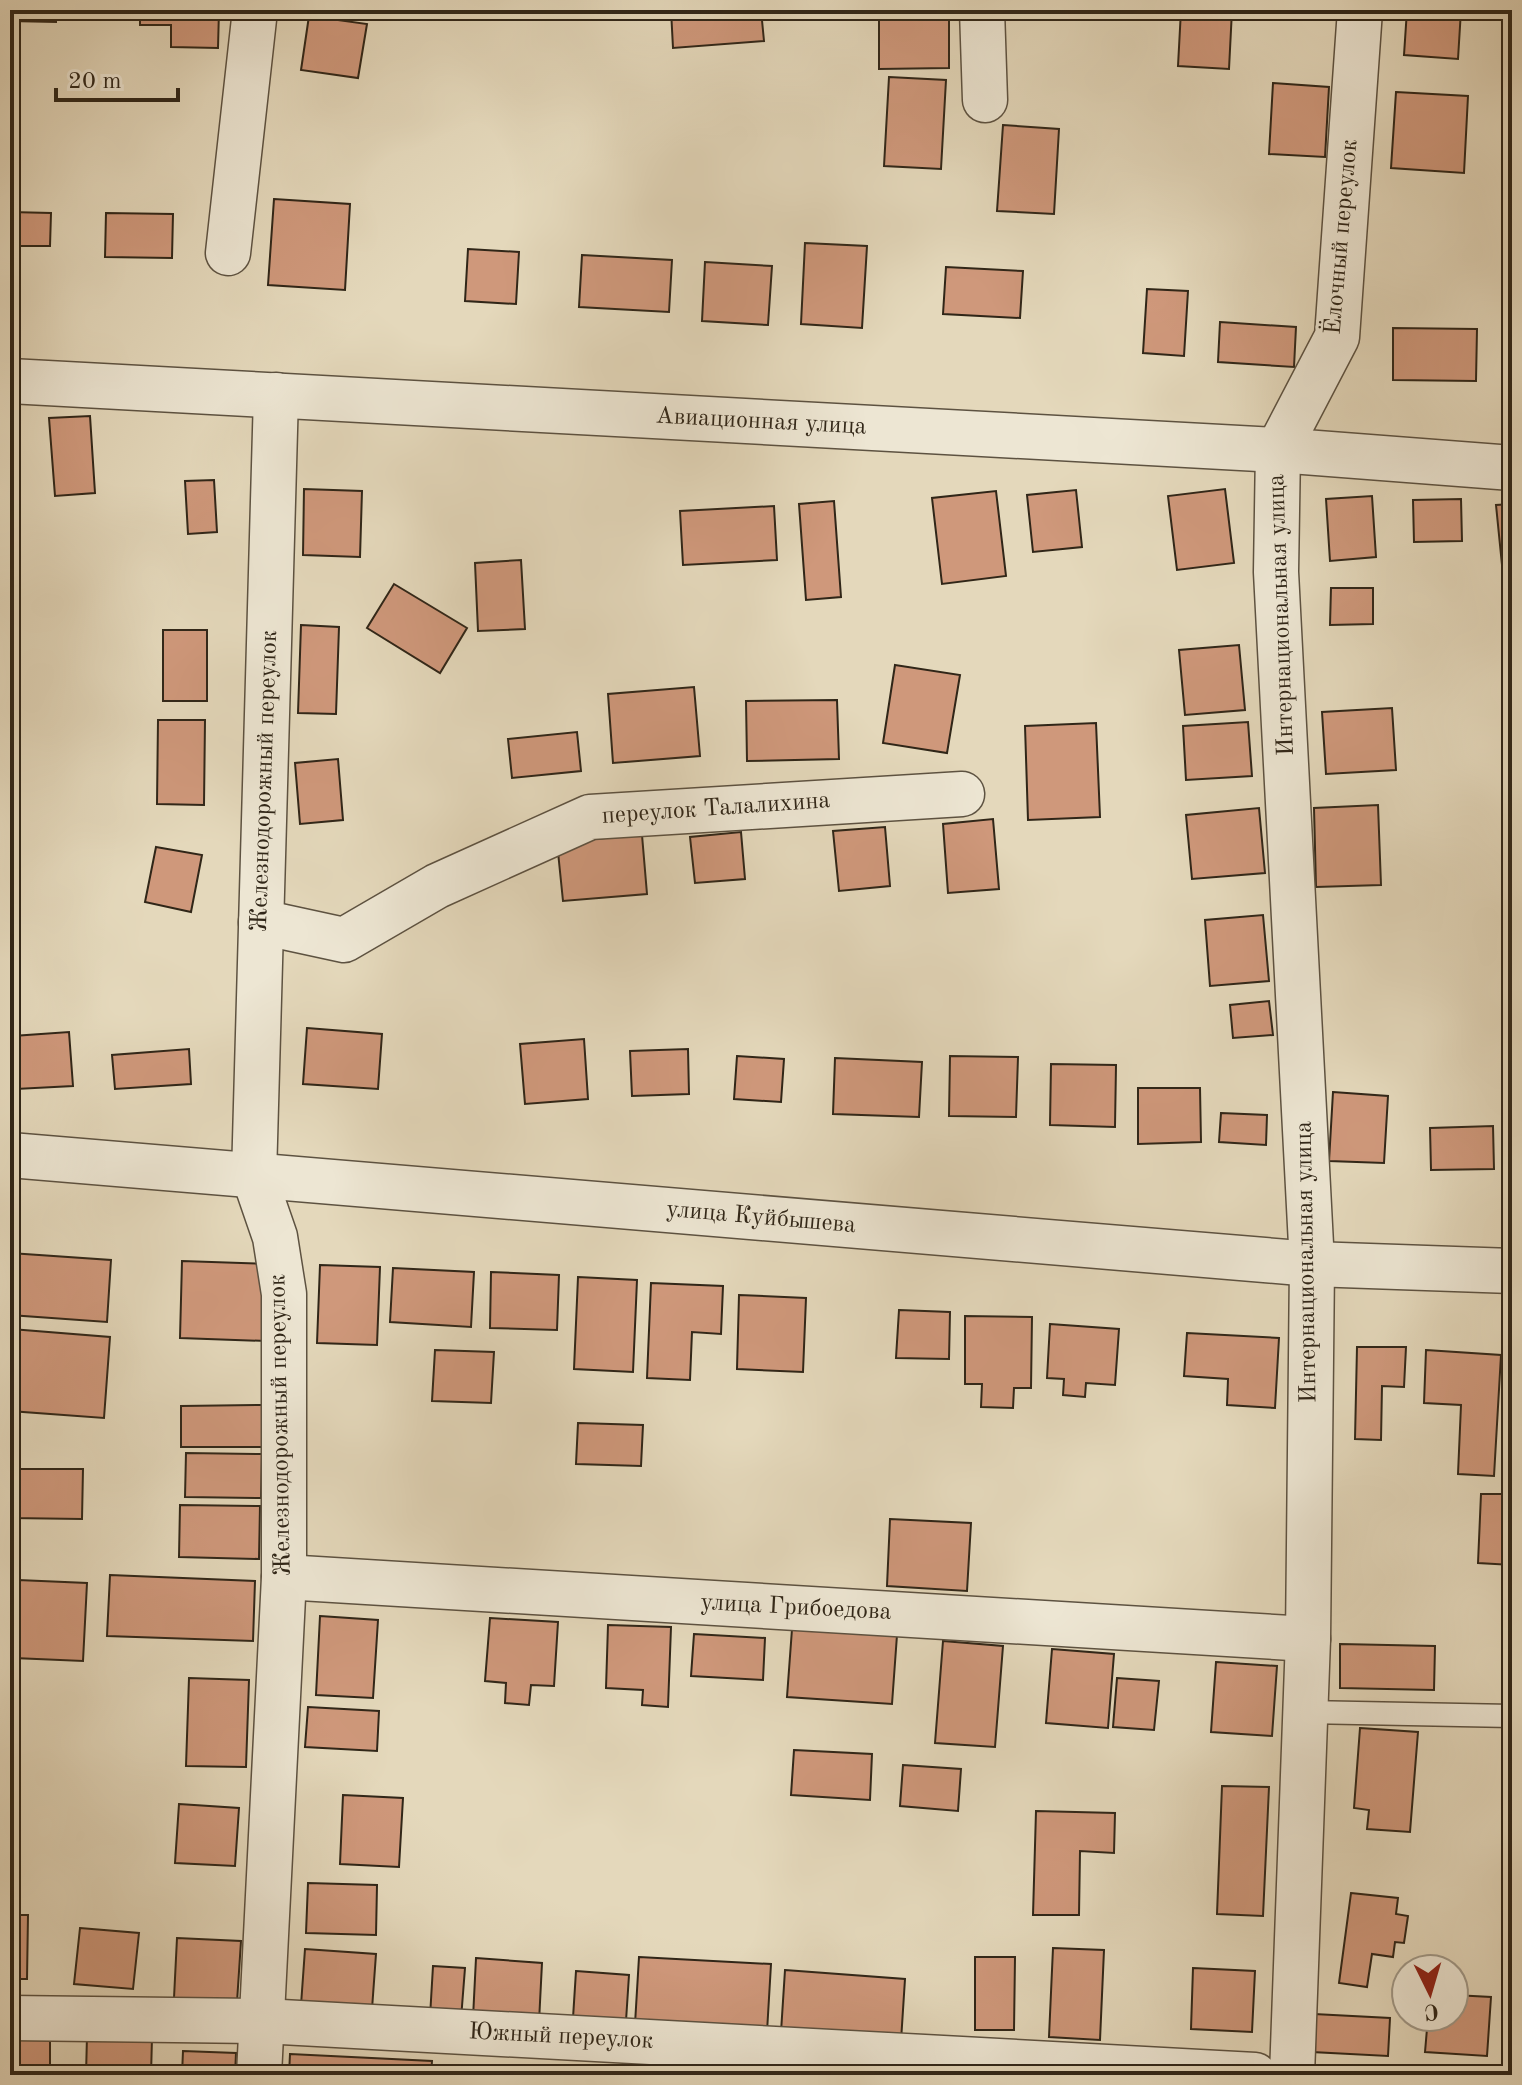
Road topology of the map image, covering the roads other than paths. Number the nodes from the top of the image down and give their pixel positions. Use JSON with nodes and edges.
{"nodes":[{"id":1,"x":255,"y":10,"type":"edge"},
{"id":2,"x":982,"y":10,"type":"edge"},
{"id":3,"x":1360,"y":10,"type":"edge"},
{"id":4,"x":985,"y":100,"type":"dead end"},
{"id":5,"x":228,"y":253,"type":"dead end"},
{"id":6,"x":10,"y":381,"type":"edge"},
{"id":7,"x":276,"y":395,"type":"junction"},
{"id":8,"x":1278,"y":450,"type":"junction"},
{"id":9,"x":1512,"y":468,"type":"edge"},
{"id":10,"x":962,"y":794,"type":"dead end"},
{"id":11,"x":261,"y":922,"type":"junction"},
{"id":12,"x":10,"y":1155,"type":"edge"},
{"id":13,"x":254,"y":1176,"type":"junction"},
{"id":14,"x":1312,"y":1264,"type":"junction"},
{"id":15,"x":1512,"y":1271,"type":"edge"},
{"id":16,"x":284,"y":1577,"type":"junction"},
{"id":17,"x":1308,"y":1639,"type":"junction"},
{"id":18,"x":1305,"y":1712,"type":"junction"},
{"id":19,"x":1512,"y":1716,"type":"edge"},
{"id":20,"x":10,"y":2018,"type":"edge"},
{"id":21,"x":263,"y":2021,"type":"junction"},
{"id":22,"x":259,"y":2075,"type":"edge"},
{"id":23,"x":1255,"y":2075,"type":"edge"},
{"id":24,"x":1292,"y":2075,"type":"edge"}],
"edges":[{"from":1,"to":5,"type":"street"},
{"from":2,"to":4,"type":"street"},
{"from":3,"to":8,"type":"street","name":"Ёлочный переулок"},
{"from":6,"to":7,"type":"street","name":"Авиационная улица"},
{"from":7,"to":8,"type":"street","name":"Авиационная улица"},
{"from":7,"to":11,"type":"street","name":"Железнодорожный переулок"},
{"from":8,"to":9,"type":"street","name":"Авиационная улица"},
{"from":8,"to":14,"type":"street","name":"Интернациональная улица"},
{"from":10,"to":11,"type":"street","name":"переулок Талалихина"},
{"from":11,"to":13,"type":"street","name":"Железнодорожный переулок"},
{"from":12,"to":13,"type":"street","name":"улица Куйбышева"},
{"from":13,"to":14,"type":"street","name":"улица Куйбышева"},
{"from":13,"to":16,"type":"street","name":"Железнодорожный переулок"},
{"from":14,"to":15,"type":"street","name":"улица Куйбышева"},
{"from":14,"to":17,"type":"street","name":"Интернациональная улица"},
{"from":16,"to":17,"type":"street","name":"улица Грибоедова"},
{"from":16,"to":21,"type":"street","name":"Железнодорожный переулок"},
{"from":17,"to":18,"type":"street","name":"Интернациональная улица"},
{"from":18,"to":19,"type":"lane"},
{"from":18,"to":24,"type":"street","name":"Интернациональная улица"},
{"from":20,"to":21,"type":"street","name":"Южный переулок"},
{"from":21,"to":22,"type":"street","name":"Железнодорожный переулок"},
{"from":21,"to":23,"type":"street","name":"Южный переулок"}]}
